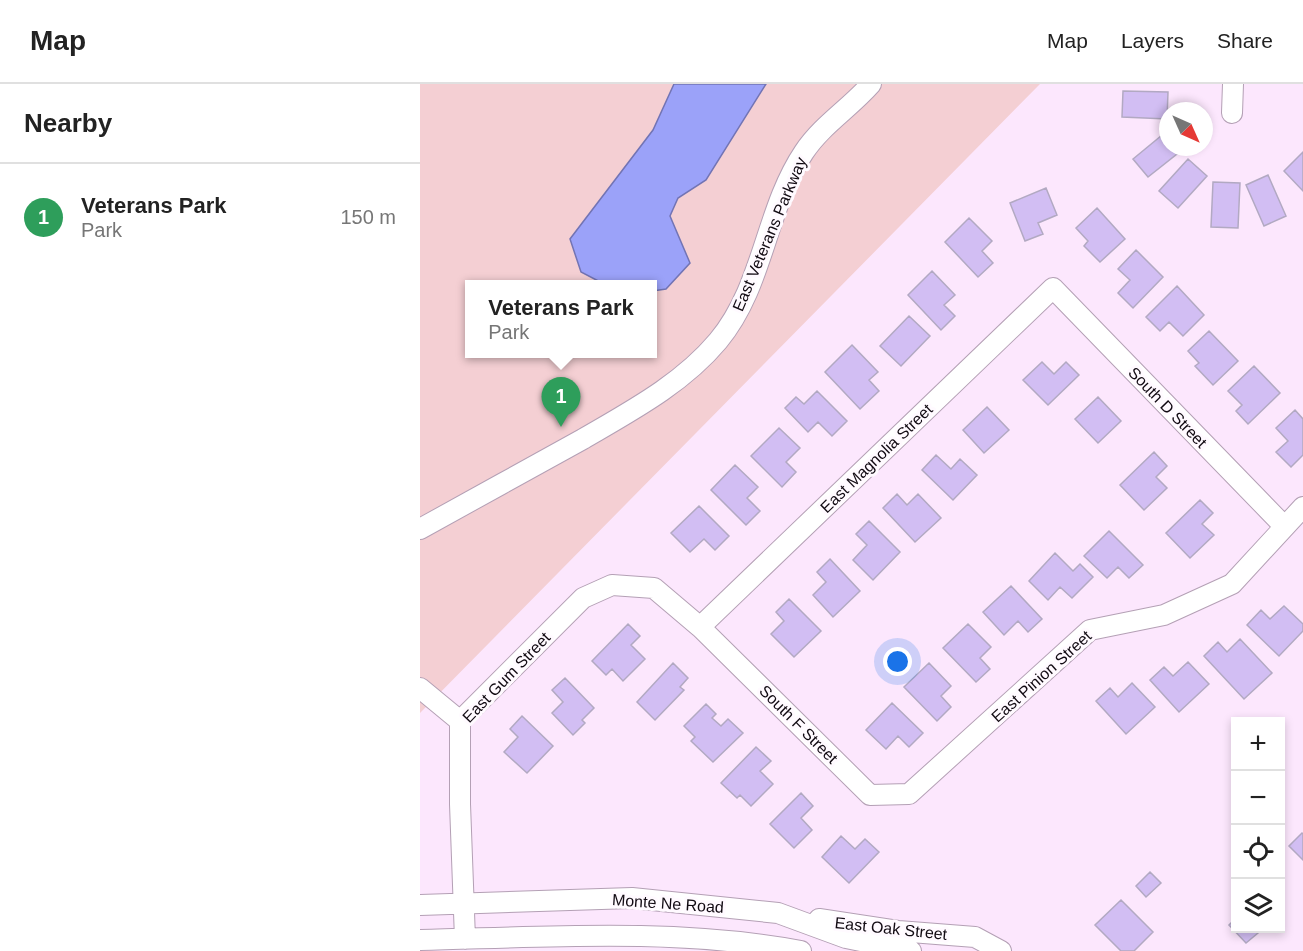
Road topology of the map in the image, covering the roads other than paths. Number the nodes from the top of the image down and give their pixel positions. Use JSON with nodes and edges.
{"nodes":[{"id":1,"x":871,"y":84,"type":"edge"},
{"id":2,"x":1233,"y":84,"type":"edge"},
{"id":3,"x":1232,"y":113,"type":"dead end"},
{"id":4,"x":1053,"y":288,"type":"joint"},
{"id":5,"x":1303,"y":507,"type":"edge"},
{"id":6,"x":1284,"y":526,"type":"junction"},
{"id":7,"x":420,"y":529,"type":"edge"},
{"id":8,"x":700,"y":627,"type":"junction"},
{"id":9,"x":420,"y":688,"type":"edge"},
{"id":10,"x":460,"y":721,"type":"junction"},
{"id":11,"x":909,"y":794,"type":"joint"},
{"id":12,"x":464,"y":903,"type":"junction"},
{"id":13,"x":420,"y":905,"type":"edge"},
{"id":14,"x":778,"y":913,"type":"junction"},
{"id":15,"x":584,"y":936,"type":"junction"},
{"id":16,"x":665,"y":938,"type":"junction"},
{"id":17,"x":465,"y":939,"type":"junction"},
{"id":18,"x":420,"y":940,"type":"edge"},
{"id":19,"x":606,"y":951,"type":"edge"},
{"id":20,"x":649,"y":951,"type":"edge"},
{"id":21,"x":801,"y":951,"type":"edge"},
{"id":22,"x":911,"y":951,"type":"edge"},
{"id":23,"x":1001,"y":951,"type":"edge"}],
"edges":[{"from":1,"to":7,"type":"street","name":"East Veterans Parkway"},
{"from":2,"to":3,"type":"street"},
{"from":4,"to":6,"type":"street","name":"South D Street"},
{"from":4,"to":8,"type":"street","name":"East Magnolia Street"},
{"from":5,"to":6,"type":"street","name":"East Pinion Street"},
{"from":6,"to":11,"type":"street","name":"East Pinion Street"},
{"from":8,"to":10,"type":"street","name":"East Gum Street"},
{"from":8,"to":11,"type":"street","name":"South F Street"},
{"from":9,"to":10,"type":"street"},
{"from":10,"to":12,"type":"street","name":"East Gum Street"},
{"from":12,"to":13,"type":"street","name":"Monte Ne Road"},
{"from":12,"to":14,"type":"street","name":"Monte Ne Road"},
{"from":12,"to":17,"type":"street","name":"East Gum Street"},
{"from":14,"to":22,"type":"street","name":"Monte Ne Road"},
{"from":14,"to":23,"type":"street","name":"East Oak Street"},
{"from":15,"to":16,"type":"street","name":"Monte Ne Road"},
{"from":15,"to":17,"type":"street","name":"Monte Ne Road"},
{"from":15,"to":19,"type":"street"},
{"from":16,"to":20,"type":"street"},
{"from":16,"to":21,"type":"street","name":"Monte Ne Road"},
{"from":17,"to":18,"type":"street","name":"Monte Ne Road"}]}
